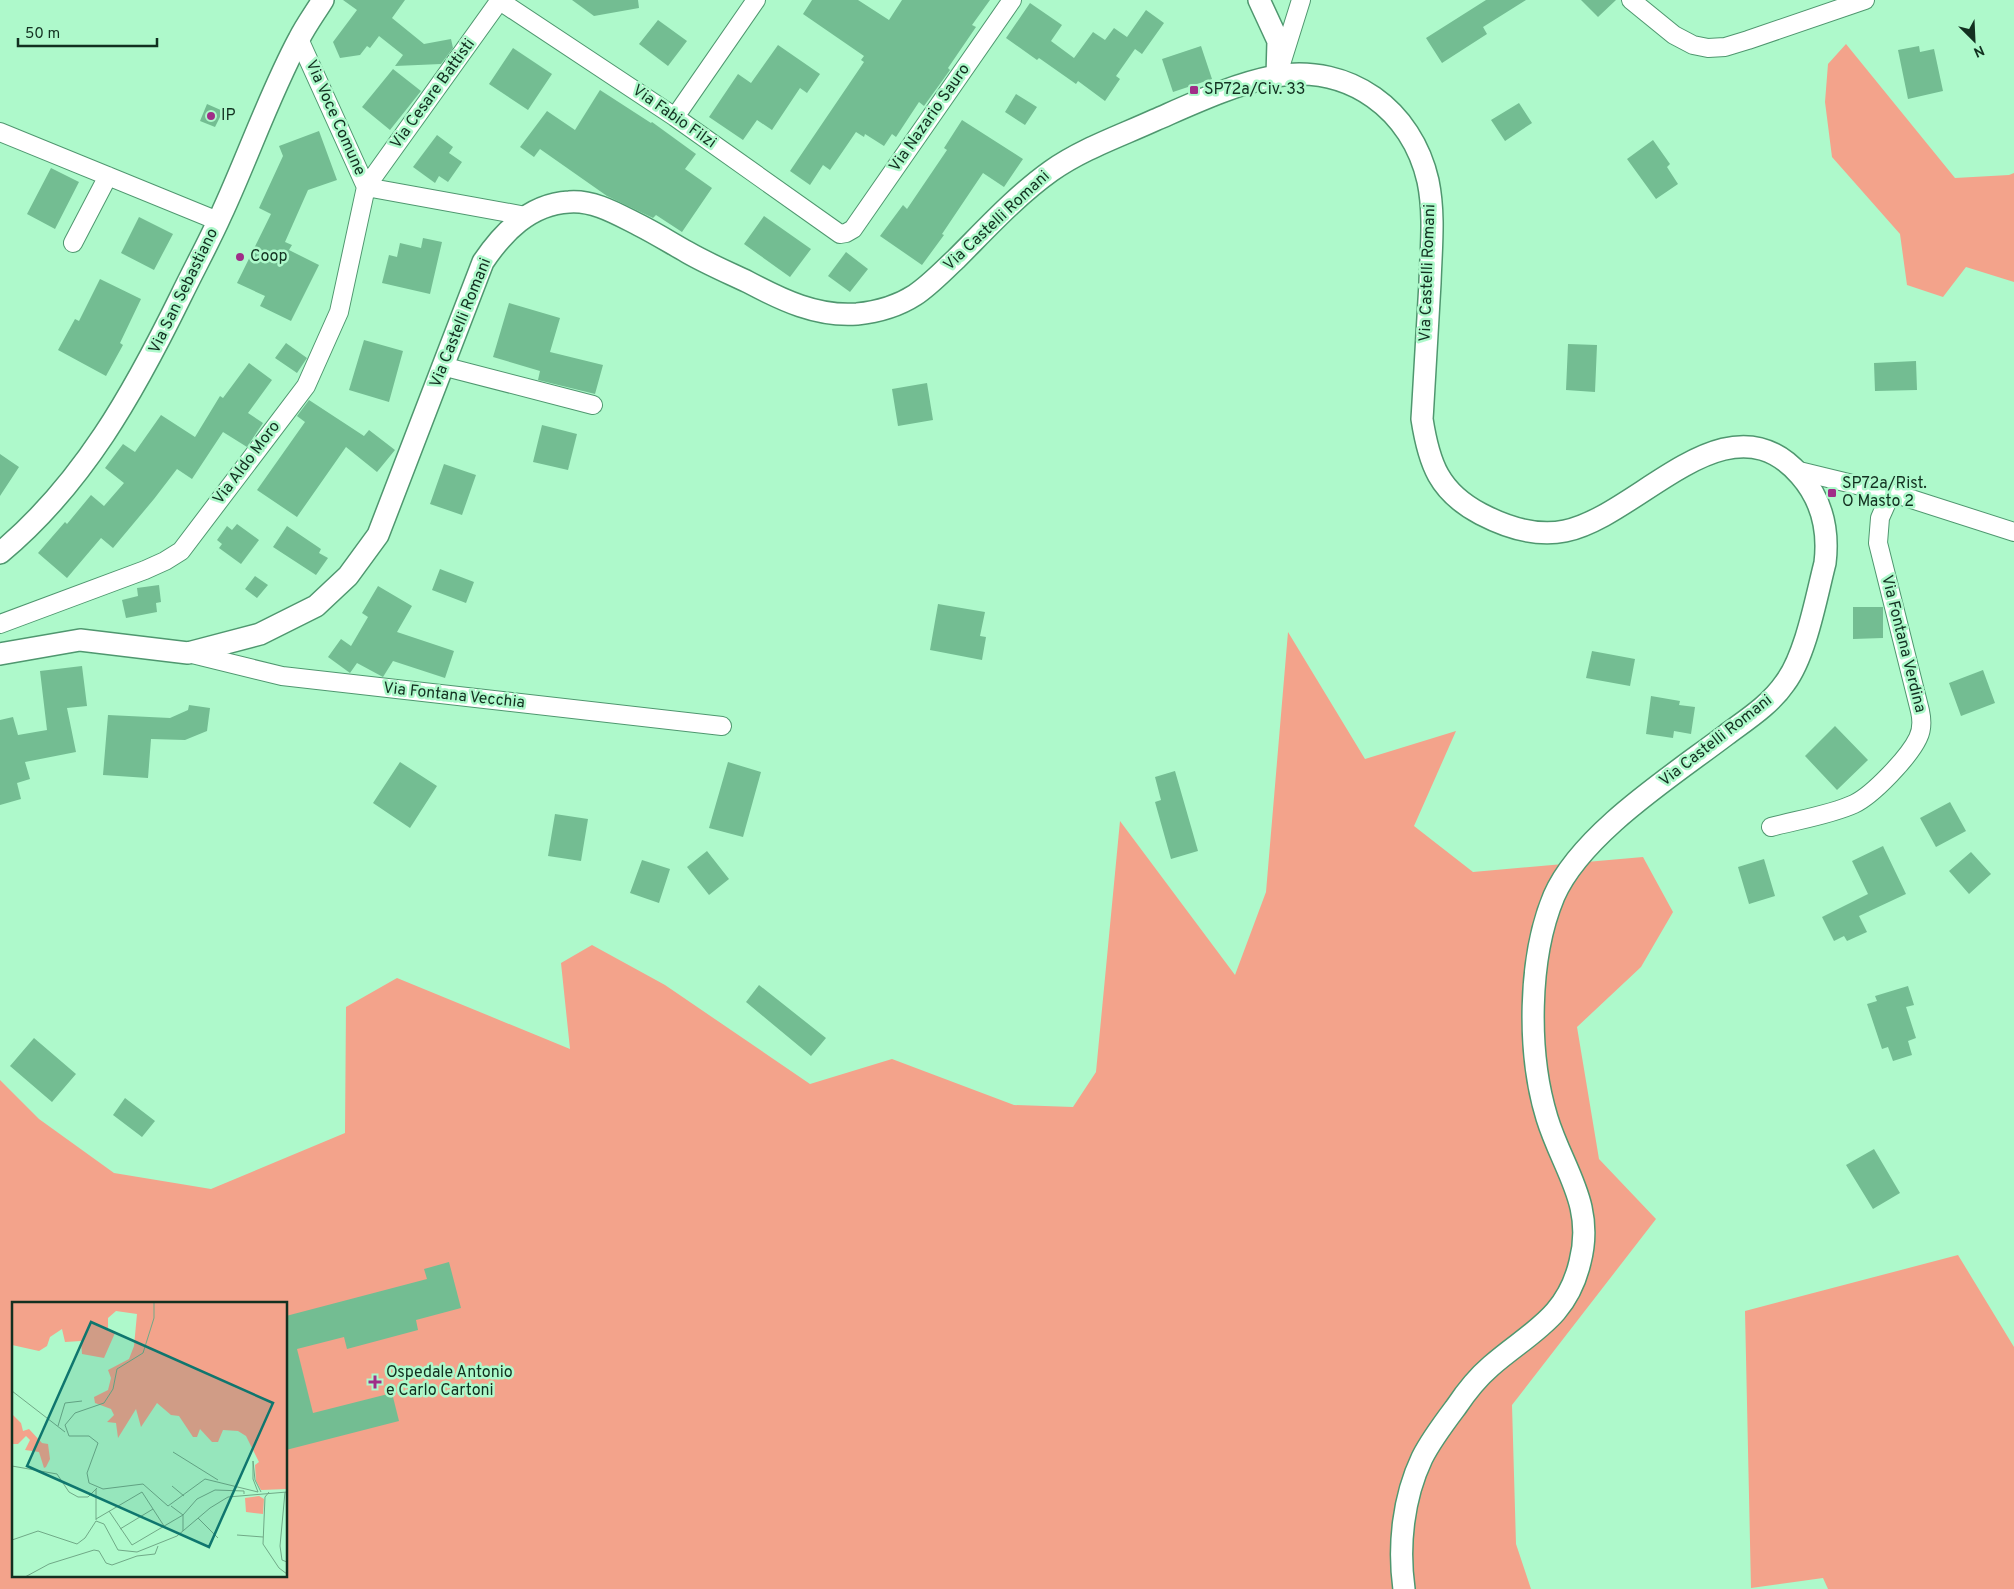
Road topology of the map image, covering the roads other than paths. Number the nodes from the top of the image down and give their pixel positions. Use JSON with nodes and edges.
{"nodes":[{"id":1,"x":323,"y":0,"type":"edge"},
{"id":2,"x":500,"y":0,"type":"edge"},
{"id":3,"x":756,"y":0,"type":"edge"},
{"id":4,"x":1012,"y":0,"type":"edge"},
{"id":5,"x":1259,"y":0,"type":"edge"},
{"id":6,"x":1301,"y":0,"type":"edge"},
{"id":7,"x":1631,"y":0,"type":"edge"},
{"id":8,"x":1865,"y":0,"type":"edge"},
{"id":9,"x":299,"y":39,"type":"junction"},
{"id":10,"x":1277,"y":76,"type":"junction"},
{"id":11,"x":675,"y":117,"type":"junction"},
{"id":12,"x":0,"y":132,"type":"edge"},
{"id":13,"x":108,"y":176,"type":"junction"},
{"id":14,"x":366,"y":187,"type":"junction"},
{"id":15,"x":526,"y":216,"type":"junction"},
{"id":16,"x":218,"y":221,"type":"junction"},
{"id":17,"x":846,"y":234,"type":"joint"},
{"id":18,"x":73,"y":244,"type":"dead end"},
{"id":19,"x":442,"y":366,"type":"junction"},
{"id":20,"x":594,"y":405,"type":"dead end"},
{"id":21,"x":1795,"y":470,"type":"junction"},
{"id":22,"x":1891,"y":493,"type":"junction"},
{"id":23,"x":2014,"y":532,"type":"edge"},
{"id":24,"x":0,"y":553,"type":"edge"},
{"id":25,"x":0,"y":624,"type":"edge"},
{"id":26,"x":188,"y":653,"type":"junction"},
{"id":27,"x":0,"y":654,"type":"edge"},
{"id":28,"x":722,"y":726,"type":"dead end"},
{"id":29,"x":1771,"y":827,"type":"dead end"},
{"id":30,"x":1404,"y":1589,"type":"edge"}],
"edges":[{"from":1,"to":9,"type":"street","name":"Via San Sebastiano"},
{"from":2,"to":11,"type":"street","name":"Via Fabio Filzi"},
{"from":2,"to":14,"type":"street","name":"Via Cesare Battisti"},
{"from":3,"to":11,"type":"street"},
{"from":4,"to":17,"type":"street","name":"Via Nazario Sauro"},
{"from":5,"to":10,"type":"street"},
{"from":6,"to":10,"type":"street"},
{"from":7,"to":8,"type":"street"},
{"from":9,"to":14,"type":"street","name":"Via Voce Comune"},
{"from":9,"to":16,"type":"street","name":"Via San Sebastiano"},
{"from":10,"to":15,"type":"street","name":"Via Castelli Romani"},
{"from":10,"to":21,"type":"street","name":"Via Castelli Romani"},
{"from":11,"to":17,"type":"street","name":"Via Fabio Filzi"},
{"from":12,"to":13,"type":"street"},
{"from":13,"to":16,"type":"street"},
{"from":13,"to":18,"type":"street"},
{"from":14,"to":15,"type":"street","name":"Via Voce Comune"},
{"from":14,"to":25,"type":"street","name":"Via Aldo Moro"},
{"from":15,"to":19,"type":"street","name":"Via Castelli Romani"},
{"from":16,"to":24,"type":"street","name":"Via San Sebastiano"},
{"from":19,"to":20,"type":"street"},
{"from":19,"to":26,"type":"street","name":"Via Castelli Romani"},
{"from":21,"to":22,"type":"street"},
{"from":21,"to":30,"type":"street","name":"Via Castelli Romani"},
{"from":22,"to":23,"type":"street"},
{"from":22,"to":29,"type":"street","name":"Via Fontana Verdina"},
{"from":26,"to":27,"type":"street","name":"Via Castelli Romani"},
{"from":26,"to":28,"type":"street","name":"Via Fontana Vecchia"}]}
